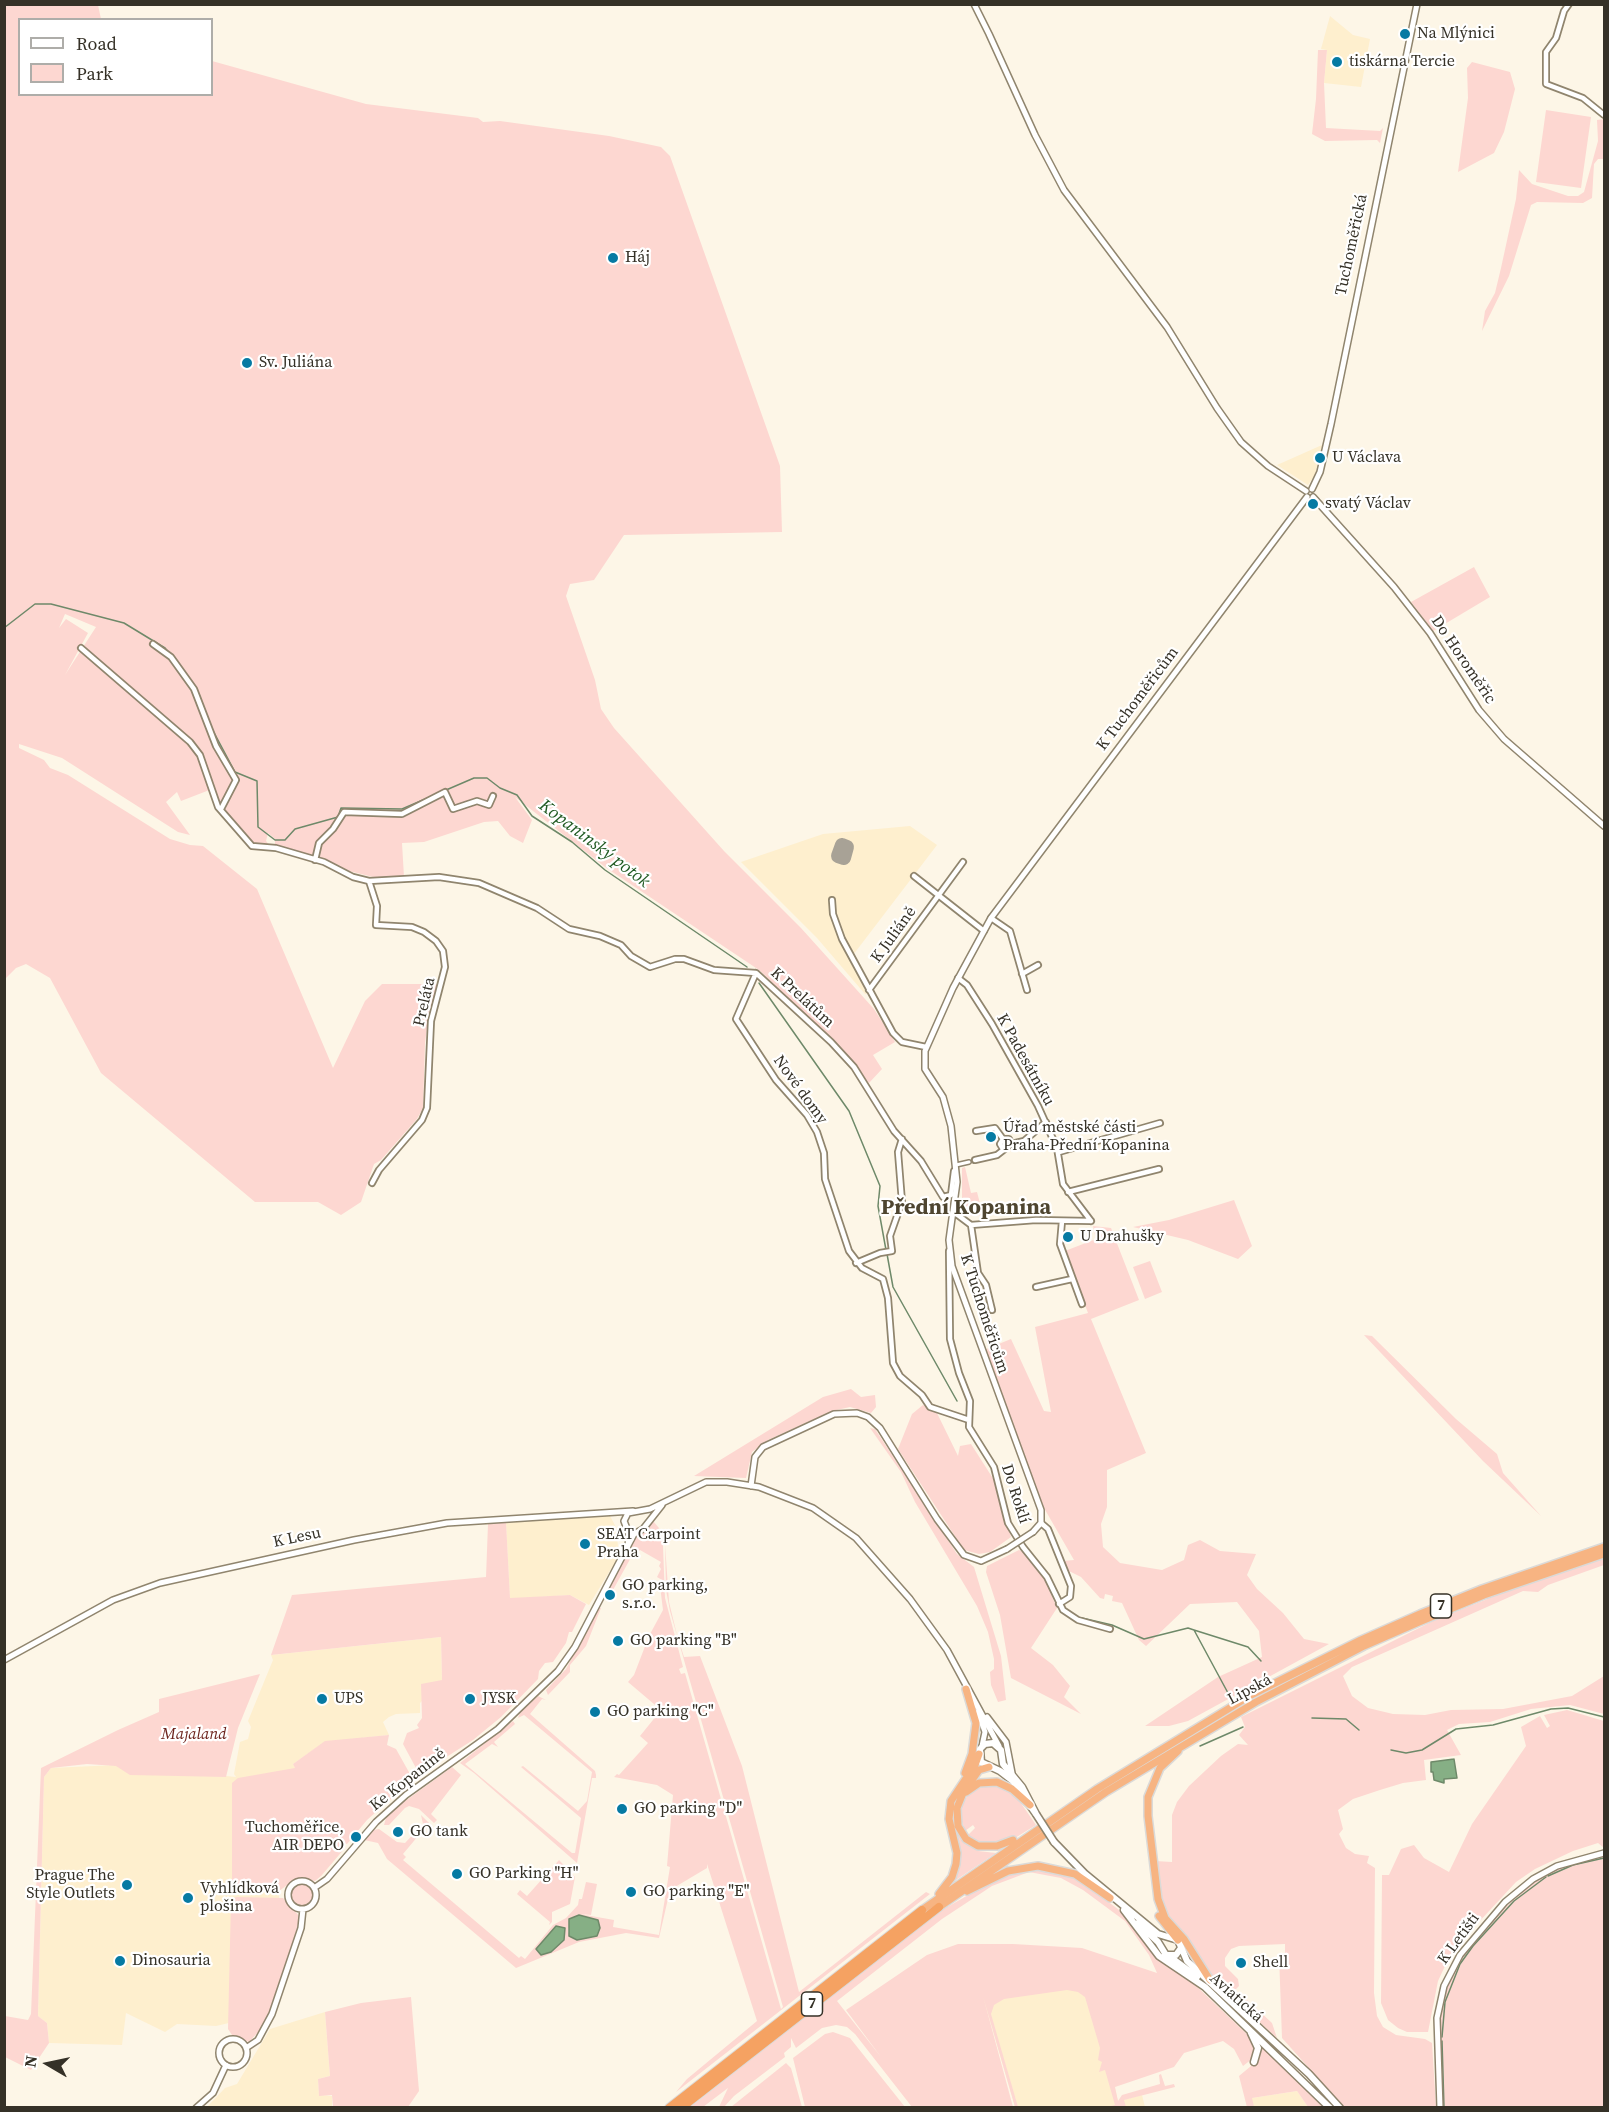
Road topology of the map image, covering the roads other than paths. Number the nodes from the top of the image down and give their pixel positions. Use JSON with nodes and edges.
{"nodes":[{"id":1,"x":974,"y":4,"type":"edge"},
{"id":2,"x":1416,"y":4,"type":"edge"},
{"id":3,"x":1569,"y":5,"type":"edge"},
{"id":4,"x":1605,"y":115,"type":"edge"},
{"id":5,"x":1310,"y":494,"type":"junction"},
{"id":6,"x":153,"y":644,"type":"dead end"},
{"id":7,"x":81,"y":648,"type":"dead end"},
{"id":8,"x":493,"y":796,"type":"dead end"},
{"id":9,"x":221,"y":809,"type":"junction"},
{"id":10,"x":1605,"y":826,"type":"edge"},
{"id":11,"x":315,"y":860,"type":"junction"},
{"id":12,"x":963,"y":862,"type":"dead end"},
{"id":13,"x":914,"y":876,"type":"dead end"},
{"id":14,"x":369,"y":881,"type":"junction"},
{"id":15,"x":939,"y":894,"type":"junction"},
{"id":16,"x":832,"y":900,"type":"dead end"},
{"id":17,"x":991,"y":918,"type":"junction"},
{"id":18,"x":984,"y":931,"type":"junction"},
{"id":19,"x":1038,"y":965,"type":"dead end"},
{"id":20,"x":756,"y":973,"type":"junction"},
{"id":21,"x":1022,"y":974,"type":"junction"},
{"id":22,"x":958,"y":978,"type":"junction"},
{"id":23,"x":869,"y":990,"type":"junction"},
{"id":24,"x":1027,"y":990,"type":"dead end"},
{"id":25,"x":926,"y":1047,"type":"junction"},
{"id":26,"x":1046,"y":1122,"type":"junction"},
{"id":27,"x":1160,"y":1123,"type":"dead end"},
{"id":28,"x":976,"y":1131,"type":"dead end"},
{"id":29,"x":902,"y":1139,"type":"junction"},
{"id":30,"x":1003,"y":1139,"type":"junction"},
{"id":31,"x":1011,"y":1144,"type":"junction"},
{"id":32,"x":1003,"y":1149,"type":"junction"},
{"id":33,"x":1059,"y":1152,"type":"junction"},
{"id":34,"x":975,"y":1160,"type":"dead end"},
{"id":35,"x":969,"y":1162,"type":"dead end"},
{"id":36,"x":955,"y":1165,"type":"junction"},
{"id":37,"x":1159,"y":1169,"type":"dead end"},
{"id":38,"x":372,"y":1183,"type":"dead end"},
{"id":39,"x":1068,"y":1192,"type":"junction"},
{"id":40,"x":955,"y":1213,"type":"junction"},
{"id":41,"x":1062,"y":1221,"type":"junction"},
{"id":42,"x":971,"y":1225,"type":"junction"},
{"id":43,"x":949,"y":1246,"type":"junction"},
{"id":44,"x":856,"y":1263,"type":"junction"},
{"id":45,"x":1072,"y":1279,"type":"junction"},
{"id":46,"x":1036,"y":1287,"type":"dead end"},
{"id":47,"x":1082,"y":1304,"type":"dead end"},
{"id":48,"x":992,"y":1310,"type":"dead end"},
{"id":49,"x":969,"y":1420,"type":"junction"},
{"id":50,"x":751,"y":1486,"type":"junction"},
{"id":51,"x":665,"y":1502,"type":"junction"},
{"id":52,"x":635,"y":1511,"type":"junction"},
{"id":53,"x":614,"y":1512,"type":"junction"},
{"id":54,"x":624,"y":1521,"type":"junction"},
{"id":55,"x":1041,"y":1523,"type":"junction"},
{"id":56,"x":644,"y":1527,"type":"junction"},
{"id":57,"x":627,"y":1529,"type":"junction"},
{"id":58,"x":637,"y":1532,"type":"junction"},
{"id":59,"x":627,"y":1546,"type":"junction"},
{"id":60,"x":1605,"y":1547,"type":"edge"},
{"id":61,"x":1605,"y":1554,"type":"edge"},
{"id":62,"x":1059,"y":1604,"type":"junction"},
{"id":63,"x":1110,"y":1629,"type":"dead end"},
{"id":64,"x":939,"y":1638,"type":"junction"},
{"id":65,"x":4,"y":1660,"type":"edge"},
{"id":66,"x":966,"y":1689,"type":"junction"},
{"id":67,"x":977,"y":1702,"type":"junction"},
{"id":68,"x":1216,"y":1724,"type":"junction"},
{"id":69,"x":980,"y":1750,"type":"junction"},
{"id":70,"x":1001,"y":1750,"type":"junction"},
{"id":71,"x":1002,"y":1758,"type":"junction"},
{"id":72,"x":990,"y":1767,"type":"junction"},
{"id":73,"x":1014,"y":1777,"type":"junction"},
{"id":74,"x":960,"y":1785,"type":"junction"},
{"id":75,"x":958,"y":1804,"type":"junction"},
{"id":76,"x":1030,"y":1805,"type":"junction"},
{"id":77,"x":1036,"y":1814,"type":"junction"},
{"id":78,"x":1037,"y":1829,"type":"junction"},
{"id":79,"x":1605,"y":1853,"type":"edge"},
{"id":80,"x":1155,"y":1872,"type":"junction"},
{"id":81,"x":1084,"y":1873,"type":"junction"},
{"id":82,"x":314,"y":1888,"type":"junction"},
{"id":83,"x":1110,"y":1898,"type":"junction"},
{"id":84,"x":939,"y":1907,"type":"junction"},
{"id":85,"x":303,"y":1909,"type":"junction"},
{"id":86,"x":922,"y":1910,"type":"junction"},
{"id":87,"x":1124,"y":1910,"type":"junction"},
{"id":88,"x":1169,"y":1938,"type":"junction"},
{"id":89,"x":1179,"y":1943,"type":"junction"},
{"id":90,"x":1162,"y":1949,"type":"junction"},
{"id":91,"x":1168,"y":1956,"type":"junction"},
{"id":92,"x":1207,"y":1983,"type":"junction"},
{"id":93,"x":1246,"y":2025,"type":"junction"},
{"id":94,"x":246,"y":2048,"type":"junction"},
{"id":95,"x":1254,"y":2062,"type":"dead end"},
{"id":96,"x":226,"y":2065,"type":"junction"},
{"id":97,"x":196,"y":2108,"type":"edge"},
{"id":98,"x":669,"y":2108,"type":"edge"},
{"id":99,"x":681,"y":2108,"type":"edge"},
{"id":100,"x":1330,"y":2108,"type":"edge"},
{"id":101,"x":1340,"y":2108,"type":"edge"},
{"id":102,"x":1440,"y":2108,"type":"edge"}],
"edges":[{"from":1,"to":5,"type":"street","name":"Do Horoměřic"},
{"from":2,"to":5,"type":"street","name":"Tuchoměřická"},
{"from":3,"to":4,"type":"street"},
{"from":5,"to":10,"type":"street","name":"Do Horoměřic"},
{"from":5,"to":17,"type":"street","name":"K Tuchoměřicům"},
{"from":6,"to":9,"type":"street"},
{"from":7,"to":9,"type":"street"},
{"from":8,"to":11,"type":"street"},
{"from":9,"to":11,"type":"street"},
{"from":11,"to":14,"type":"street"},
{"from":12,"to":15,"type":"street","name":"K Juliáně"},
{"from":13,"to":15,"type":"street"},
{"from":14,"to":20,"type":"street","name":"K Prelátům"},
{"from":14,"to":38,"type":"street","name":"Preláta"},
{"from":15,"to":18,"type":"street"},
{"from":15,"to":23,"type":"street","name":"K Juliáně"},
{"from":16,"to":23,"type":"street","name":"K Juliáně"},
{"from":17,"to":18,"type":"street","name":"K Tuchoměřicům"},
{"from":17,"to":21,"type":"street"},
{"from":18,"to":22,"type":"street","name":"K Tuchoměřicům"},
{"from":19,"to":21,"type":"street"},
{"from":20,"to":29,"type":"street","name":"K Prelátům"},
{"from":20,"to":44,"type":"street","name":"Nové domy"},
{"from":21,"to":24,"type":"street"},
{"from":22,"to":25,"type":"street","name":"K Tuchoměřicům"},
{"from":22,"to":26,"type":"street","name":"K Padesátníku"},
{"from":23,"to":25,"type":"street","name":"K Juliáně"},
{"from":25,"to":36,"type":"street","name":"K Tuchoměřicům"},
{"from":26,"to":31,"type":"street"},
{"from":26,"to":33,"type":"street","name":"K Padesátníku"},
{"from":27,"to":33,"type":"street"},
{"from":28,"to":30,"type":"street"},
{"from":29,"to":36,"type":"street","name":"K Prelátům"},
{"from":29,"to":44,"type":"street"},
{"from":30,"to":31,"type":"street"},
{"from":30,"to":32,"type":"street"},
{"from":31,"to":32,"type":"street"},
{"from":32,"to":34,"type":"street"},
{"from":33,"to":39,"type":"street","name":"K Padesátníku"},
{"from":35,"to":36,"type":"street"},
{"from":36,"to":40,"type":"street","name":"K Tuchoměřicům"},
{"from":37,"to":39,"type":"street"},
{"from":39,"to":41,"type":"street","name":"K Padesátníku"},
{"from":40,"to":42,"type":"street"},
{"from":40,"to":43,"type":"street","name":"K Tuchoměřicům"},
{"from":41,"to":42,"type":"street"},
{"from":41,"to":45,"type":"street"},
{"from":42,"to":48,"type":"street"},
{"from":43,"to":49,"type":"street","name":"Do Roklí"},
{"from":43,"to":55,"type":"street","name":"K Tuchoměřicům"},
{"from":44,"to":49,"type":"street"},
{"from":45,"to":46,"type":"street"},
{"from":45,"to":47,"type":"street"},
{"from":49,"to":62,"type":"street","name":"Do Roklí"},
{"from":50,"to":51,"type":"street","name":"K Lesu"},
{"from":50,"to":55,"type":"street","bridge":true},
{"from":50,"to":64,"type":"street","name":"K Lesu"},
{"from":51,"to":52,"type":"street","name":"K Lesu"},
{"from":51,"to":56,"type":"street"},
{"from":52,"to":53,"type":"street","name":"K Lesu"},
{"from":52,"to":54,"type":"street"},
{"from":52,"to":56,"type":"street"},
{"from":53,"to":54,"type":"street"},
{"from":53,"to":65,"type":"street","name":"K Lesu"},
{"from":54,"to":57,"type":"street"},
{"from":55,"to":62,"type":"street","name":"Do Roklí"},
{"from":56,"to":58,"type":"street"},
{"from":57,"to":58,"type":"street"},
{"from":57,"to":59,"type":"street"},
{"from":58,"to":59,"type":"street","name":"Ke Kopanině"},
{"from":59,"to":82,"type":"street","name":"Ke Kopanině"},
{"from":60,"to":78,"type":"highway","name":"Lipská","number":"7"},
{"from":61,"to":68,"type":"highway","name":"Lipská","number":"7"},
{"from":62,"to":63,"type":"street","name":"Do Roklí"},
{"from":64,"to":66,"type":"street"},
{"from":64,"to":67,"type":"street"},
{"from":66,"to":69,"type":"street"},
{"from":66,"to":74,"type":"highway"},
{"from":67,"to":70,"type":"street"},
{"from":67,"to":73,"type":"street"},
{"from":68,"to":80,"type":"highway"},
{"from":68,"to":84,"type":"highway","name":"Lipská","number":"7"},
{"from":69,"to":70,"type":"main road"},
{"from":69,"to":72,"type":"main road"},
{"from":69,"to":74,"type":"highway"},
{"from":70,"to":71,"type":"main road"},
{"from":71,"to":72,"type":"main road"},
{"from":71,"to":73,"type":"main road"},
{"from":72,"to":75,"type":"highway"},
{"from":72,"to":76,"type":"main road"},
{"from":73,"to":77,"type":"main road"},
{"from":74,"to":86,"type":"highway"},
{"from":75,"to":76,"type":"highway"},
{"from":75,"to":78,"type":"highway"},
{"from":76,"to":77,"type":"main road"},
{"from":77,"to":81,"type":"main road","bridge":true},
{"from":78,"to":86,"type":"highway","name":"Lipská","number":"7"},
{"from":79,"to":102,"type":"street","name":"K Letišti"},
{"from":80,"to":89,"type":"highway"},
{"from":80,"to":92,"type":"highway"},
{"from":81,"to":83,"type":"main road"},
{"from":81,"to":88,"type":"main road"},
{"from":82,"to":85,"type":"street","name":"Ke Kopanině"},
{"from":82,"to":85,"type":"street"},
{"from":83,"to":84,"type":"highway"},
{"from":83,"to":87,"type":"main road"},
{"from":84,"to":99,"type":"highway","number":"7"},
{"from":85,"to":94,"type":"street","name":"Ke Kopanině"},
{"from":86,"to":98,"type":"highway","number":"7"},
{"from":87,"to":90,"type":"main road"},
{"from":87,"to":92,"type":"main road","name":"Aviatická"},
{"from":88,"to":89,"type":"main road"},
{"from":88,"to":90,"type":"main road"},
{"from":89,"to":91,"type":"main road"},
{"from":89,"to":92,"type":"main road","name":"Aviatická"},
{"from":90,"to":91,"type":"main road"},
{"from":91,"to":92,"type":"main road"},
{"from":92,"to":93,"type":"main road","name":"Aviatická"},
{"from":92,"to":101,"type":"main road","name":"Aviatická"},
{"from":93,"to":95,"type":"main road"},
{"from":93,"to":100,"type":"main road","name":"Aviatická"},
{"from":94,"to":96,"type":"street","name":"Ke Kopanině"},
{"from":94,"to":96,"type":"street"},
{"from":96,"to":97,"type":"street"}]}
